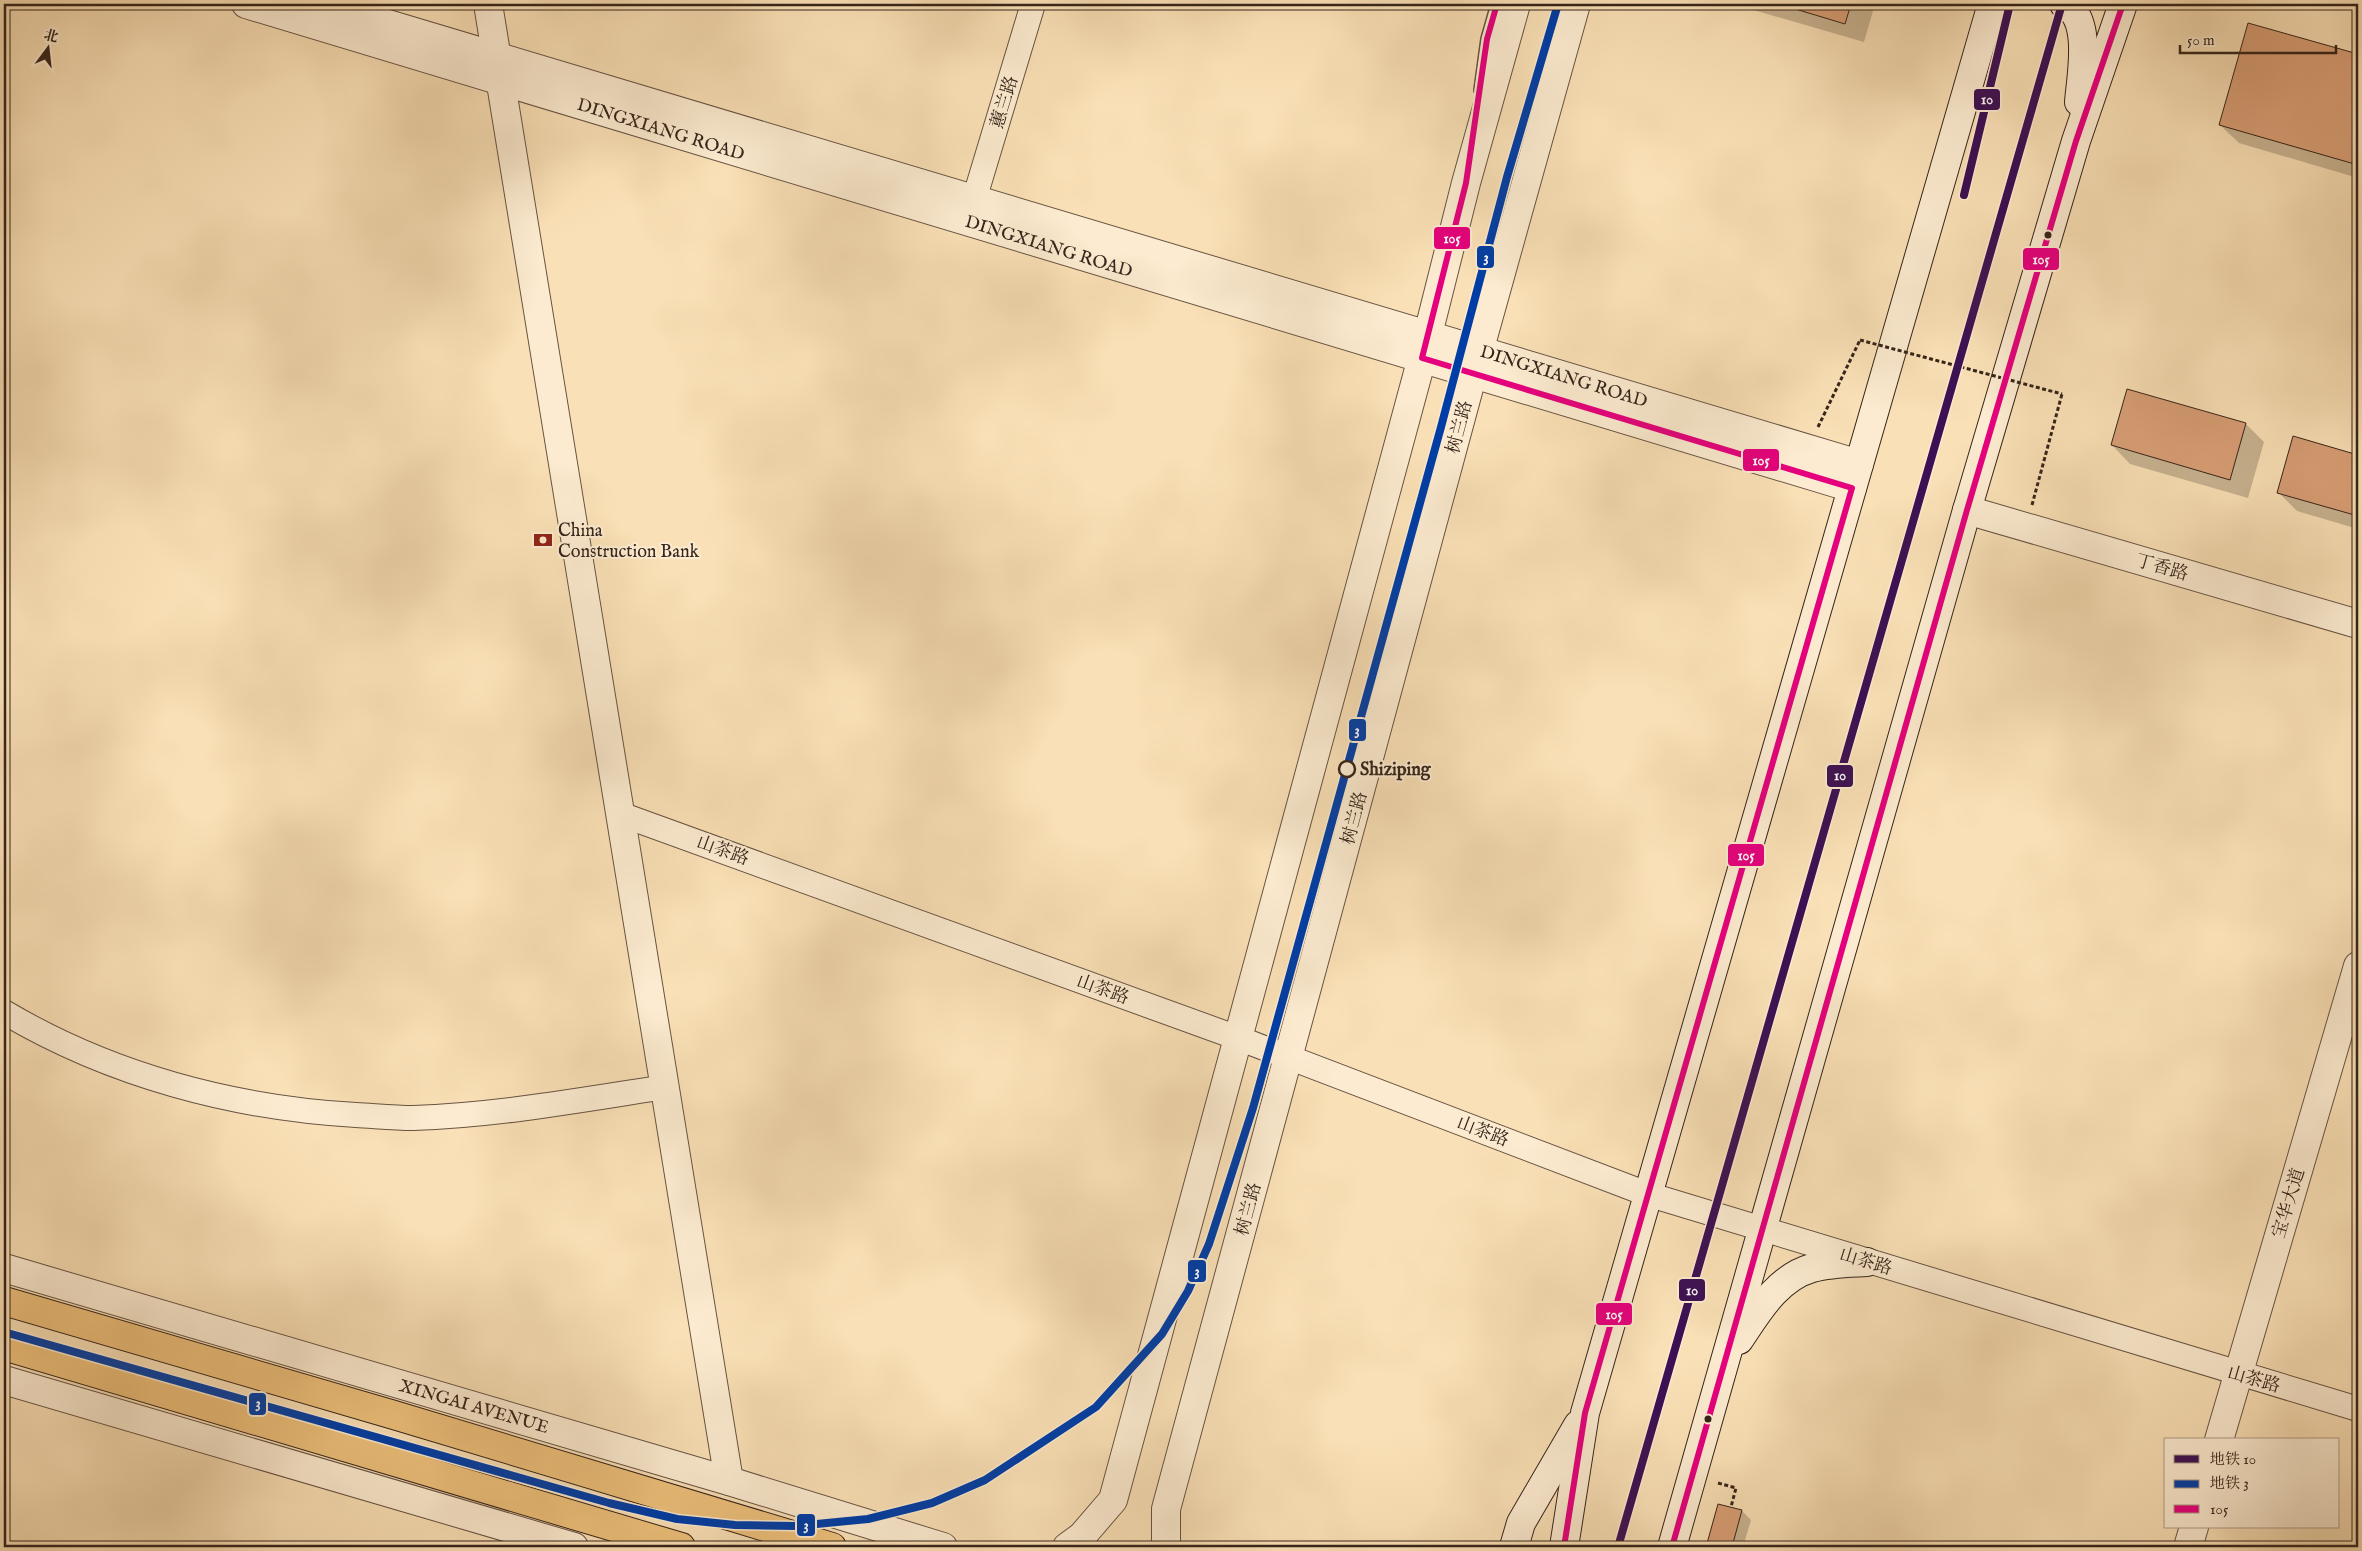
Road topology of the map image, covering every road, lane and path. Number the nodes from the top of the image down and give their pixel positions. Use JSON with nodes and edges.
{"nodes":[{"id":1,"x":246,"y":4,"type":"edge"},
{"id":2,"x":321,"y":4,"type":"edge"},
{"id":3,"x":488,"y":4,"type":"edge"},
{"id":4,"x":1033,"y":4,"type":"edge"},
{"id":5,"x":1497,"y":4,"type":"edge"},
{"id":6,"x":1516,"y":4,"type":"edge"},
{"id":7,"x":1576,"y":4,"type":"edge"},
{"id":8,"x":2011,"y":4,"type":"edge"},
{"id":9,"x":2064,"y":4,"type":"edge"},
{"id":10,"x":2123,"y":4,"type":"edge"},
{"id":11,"x":1990,"y":14,"type":"edge"},
{"id":12,"x":499,"y":68,"type":"junction"},
{"id":13,"x":2076,"y":141,"type":"junction"},
{"id":14,"x":1466,"y":183,"type":"junction"},
{"id":15,"x":974,"y":200,"type":"junction"},
{"id":16,"x":1425,"y":347,"type":"junction"},
{"id":17,"x":1476,"y":362,"type":"junction"},
{"id":18,"x":1807,"y":449,"type":"junction"},
{"id":19,"x":1856,"y":476,"type":"junction"},
{"id":20,"x":1967,"y":510,"type":"junction"},
{"id":21,"x":2026,"y":528,"type":"junction"},
{"id":22,"x":2358,"y":624,"type":"edge"},
{"id":23,"x":620,"y":814,"type":"junction"},
{"id":24,"x":2358,"y":966,"type":"edge"},
{"id":25,"x":4,"y":1012,"type":"edge"},
{"id":26,"x":1238,"y":1038,"type":"junction"},
{"id":27,"x":1289,"y":1058,"type":"junction"},
{"id":28,"x":665,"y":1087,"type":"junction"},
{"id":29,"x":1647,"y":1194,"type":"junction"},
{"id":30,"x":1761,"y":1230,"type":"junction"},
{"id":31,"x":1866,"y":1262,"type":"junction"},
{"id":32,"x":7,"y":1271,"type":"edge"},
{"id":33,"x":4,"y":1301,"type":"edge"},
{"id":34,"x":4,"y":1346,"type":"edge"},
{"id":35,"x":1724,"y":1362,"type":"junction"},
{"id":36,"x":2237,"y":1374,"type":"junction"},
{"id":37,"x":4,"y":1380,"type":"edge"},
{"id":38,"x":2358,"y":1409,"type":"edge"},
{"id":39,"x":1584,"y":1413,"type":"junction"},
{"id":40,"x":2219,"y":1438,"type":"edge"},
{"id":41,"x":729,"y":1481,"type":"junction"},
{"id":42,"x":1718,"y":1483,"type":"dead end"},
{"id":43,"x":1731,"y":1507,"type":"dead end"},
{"id":44,"x":2194,"y":1528,"type":"edge"},
{"id":45,"x":574,"y":1547,"type":"edge"},
{"id":46,"x":681,"y":1547,"type":"edge"},
{"id":47,"x":832,"y":1547,"type":"edge"},
{"id":48,"x":943,"y":1547,"type":"edge"},
{"id":49,"x":1067,"y":1547,"type":"edge"},
{"id":50,"x":1166,"y":1547,"type":"edge"},
{"id":51,"x":1514,"y":1547,"type":"edge"},
{"id":52,"x":1564,"y":1547,"type":"edge"},
{"id":53,"x":1672,"y":1547,"type":"edge"},
{"id":54,"x":2188,"y":1547,"type":"edge"}],
"edges":[{"from":1,"to":12,"type":"street","name":"DINGXIANG ROAD"},
{"from":2,"to":12,"type":"street","name":"DINGXIANG ROAD"},
{"from":3,"to":12,"type":"street"},
{"from":4,"to":15,"type":"street","name":"蕙兰路"},
{"from":5,"to":14,"type":"lane"},
{"from":6,"to":14,"type":"street"},
{"from":7,"to":17,"type":"street","name":"树兰路"},
{"from":8,"to":11,"type":"street"},
{"from":9,"to":13,"type":"street"},
{"from":10,"to":13,"type":"street"},
{"from":11,"to":19,"type":"street"},
{"from":12,"to":15,"type":"street","name":"DINGXIANG ROAD"},
{"from":12,"to":16,"type":"street","name":"DINGXIANG ROAD"},
{"from":12,"to":23,"type":"street"},
{"from":13,"to":20,"type":"street"},
{"from":14,"to":16,"type":"street"},
{"from":15,"to":16,"type":"street","name":"DINGXIANG ROAD"},
{"from":16,"to":17,"type":"street","name":"DINGXIANG ROAD"},
{"from":16,"to":26,"type":"street"},
{"from":17,"to":18,"type":"street","name":"DINGXIANG ROAD"},
{"from":17,"to":19,"type":"street","name":"DINGXIANG ROAD"},
{"from":17,"to":27,"type":"street","name":"树兰路"},
{"from":18,"to":19,"type":"street","name":"DINGXIANG ROAD"},
{"from":18,"to":21,"type":"path","bridge":true},
{"from":19,"to":29,"type":"street"},
{"from":20,"to":21,"type":"street","name":"丁香路"},
{"from":20,"to":30,"type":"street"},
{"from":21,"to":22,"type":"street","name":"丁香路"},
{"from":23,"to":26,"type":"street","name":"山茶路"},
{"from":23,"to":28,"type":"street"},
{"from":24,"to":36,"type":"street","name":"宝华大道"},
{"from":25,"to":28,"type":"street"},
{"from":26,"to":27,"type":"street","name":"山茶路"},
{"from":26,"to":49,"type":"street"},
{"from":27,"to":29,"type":"street","name":"山茶路"},
{"from":27,"to":50,"type":"street","name":"树兰路"},
{"from":28,"to":41,"type":"street"},
{"from":29,"to":30,"type":"street","name":"山茶路"},
{"from":29,"to":39,"type":"street"},
{"from":30,"to":31,"type":"street","name":"山茶路"},
{"from":30,"to":35,"type":"street"},
{"from":31,"to":35,"type":"street"},
{"from":31,"to":36,"type":"street","name":"山茶路"},
{"from":32,"to":41,"type":"street","name":"XINGAI AVENUE"},
{"from":33,"to":47,"type":"main road","name":"XINGAI AVENUE"},
{"from":34,"to":46,"type":"main road"},
{"from":35,"to":53,"type":"street"},
{"from":36,"to":38,"type":"street","name":"山茶路"},
{"from":36,"to":40,"type":"street","name":"宝华大道"},
{"from":37,"to":45,"type":"street"},
{"from":39,"to":51,"type":"street"},
{"from":39,"to":52,"type":"street"},
{"from":41,"to":48,"type":"street","name":"XINGAI AVENUE"},
{"from":42,"to":43,"type":"path"},
{"from":44,"to":54,"type":"street"}]}
